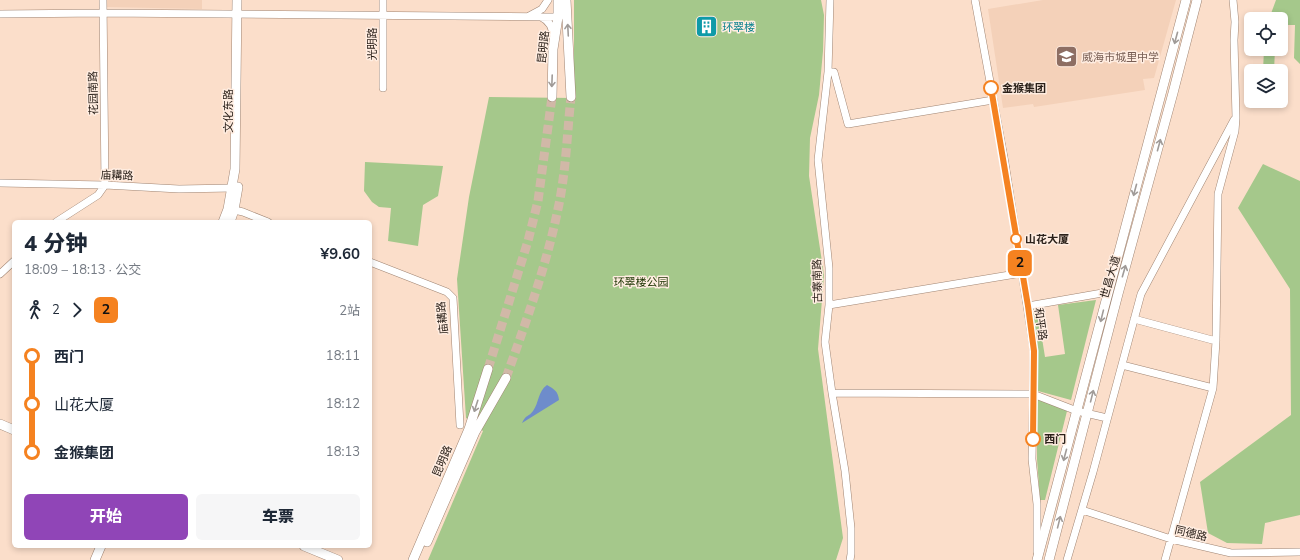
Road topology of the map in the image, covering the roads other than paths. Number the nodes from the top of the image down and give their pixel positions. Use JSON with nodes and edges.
{"nodes":[{"id":1,"x":103,"y":0,"type":"edge"},
{"id":2,"x":237,"y":0,"type":"edge"},
{"id":3,"x":241,"y":0,"type":"edge"},
{"id":4,"x":383,"y":0,"type":"edge"},
{"id":5,"x":548,"y":0,"type":"edge"},
{"id":6,"x":558,"y":0,"type":"edge"},
{"id":7,"x":830,"y":0,"type":"edge"},
{"id":8,"x":975,"y":0,"type":"edge"},
{"id":9,"x":1186,"y":0,"type":"edge"},
{"id":10,"x":1197,"y":0,"type":"edge"},
{"id":11,"x":1233,"y":0,"type":"edge"},
{"id":12,"x":566,"y":3,"type":"edge"},
{"id":13,"x":103,"y":13,"type":"junction"},
{"id":14,"x":0,"y":14,"type":"edge"},
{"id":15,"x":239,"y":14,"type":"junction"},
{"id":16,"x":383,"y":16,"type":"junction"},
{"id":17,"x":526,"y":17,"type":"junction"},
{"id":18,"x":541,"y":17,"type":"junction"},
{"id":19,"x":558,"y":17,"type":"junction"},
{"id":20,"x":553,"y":50,"type":"junction"},
{"id":21,"x":569,"y":52,"type":"junction"},
{"id":22,"x":828,"y":72,"type":"junction"},
{"id":23,"x":383,"y":88,"type":"dead end"},
{"id":24,"x":552,"y":97,"type":"tunnel mouth"},
{"id":25,"x":571,"y":97,"type":"tunnel mouth"},
{"id":26,"x":994,"y":100,"type":"junction"},
{"id":27,"x":1236,"y":118,"type":"junction"},
{"id":28,"x":0,"y":183,"type":"edge"},
{"id":29,"x":104,"y":185,"type":"junction"},
{"id":30,"x":232,"y":188,"type":"junction"},
{"id":31,"x":231,"y":210,"type":"junction"},
{"id":32,"x":59,"y":220,"type":"edge"},
{"id":33,"x":224,"y":220,"type":"edge"},
{"id":34,"x":230,"y":220,"type":"edge"},
{"id":35,"x":262,"y":220,"type":"edge"},
{"id":36,"x":12,"y":263,"type":"edge"},
{"id":37,"x":372,"y":263,"type":"edge"},
{"id":38,"x":1022,"y":273,"type":"junction"},
{"id":39,"x":0,"y":274,"type":"edge"},
{"id":40,"x":1108,"y":292,"type":"junction"},
{"id":41,"x":829,"y":305,"type":"junction"},
{"id":42,"x":1028,"y":306,"type":"junction"},
{"id":43,"x":1134,"y":319,"type":"junction"},
{"id":44,"x":1216,"y":341,"type":"junction"},
{"id":45,"x":1122,"y":365,"type":"junction"},
{"id":46,"x":488,"y":369,"type":"tunnel mouth"},
{"id":47,"x":506,"y":378,"type":"tunnel mouth"},
{"id":48,"x":1213,"y":388,"type":"junction"},
{"id":49,"x":832,"y":393,"type":"junction"},
{"id":50,"x":1033,"y":394,"type":"junction"},
{"id":51,"x":1077,"y":411,"type":"junction"},
{"id":52,"x":1087,"y":414,"type":"junction"},
{"id":53,"x":1108,"y":418,"type":"junction"},
{"id":54,"x":0,"y":424,"type":"edge"},
{"id":55,"x":460,"y":425,"type":"dead end"},
{"id":56,"x":12,"y":429,"type":"edge"},
{"id":57,"x":1082,"y":510,"type":"junction"},
{"id":58,"x":1171,"y":539,"type":"junction"},
{"id":59,"x":94,"y":548,"type":"edge"},
{"id":60,"x":100,"y":548,"type":"edge"},
{"id":61,"x":309,"y":548,"type":"edge"},
{"id":62,"x":1300,"y":552,"type":"edge"},
{"id":63,"x":89,"y":560,"type":"edge"},
{"id":64,"x":95,"y":560,"type":"edge"},
{"id":65,"x":338,"y":560,"type":"edge"},
{"id":66,"x":413,"y":560,"type":"edge"},
{"id":67,"x":420,"y":560,"type":"edge"},
{"id":68,"x":850,"y":560,"type":"edge"},
{"id":69,"x":1037,"y":560,"type":"edge"},
{"id":70,"x":1049,"y":560,"type":"edge"},
{"id":71,"x":1067,"y":560,"type":"edge"},
{"id":72,"x":1165,"y":560,"type":"edge"}],
"edges":[{"from":1,"to":13,"type":"street","name":"花园南路"},
{"from":2,"to":15,"type":"main road"},
{"from":3,"to":15,"type":"main road","name":"文化东路"},
{"from":4,"to":16,"type":"street","name":"光明路"},
{"from":5,"to":17,"type":"street"},
{"from":6,"to":19,"type":"main road","name":"昆明路"},
{"from":7,"to":22,"type":"street","name":"古寨南路"},
{"from":8,"to":26,"type":"street","name":"和平路"},
{"from":9,"to":40,"type":"main road","name":"世昌大道","one_way":true},
{"from":52,"to":10,"type":"main road","name":"世昌大道","one_way":true},
{"from":11,"to":27,"type":"street"},
{"from":12,"to":19,"type":"street"},
{"from":21,"to":12,"type":"main road","name":"昆明路","one_way":true},
{"from":13,"to":14,"type":"street"},
{"from":13,"to":15,"type":"street"},
{"from":13,"to":29,"type":"street","name":"花园南路"},
{"from":15,"to":16,"type":"street"},
{"from":15,"to":30,"type":"main road"},
{"from":15,"to":31,"type":"main road","name":"文化东路"},
{"from":16,"to":17,"type":"street"},
{"from":16,"to":23,"type":"street","name":"光明路"},
{"from":17,"to":18,"type":"street"},
{"from":18,"to":19,"type":"street"},
{"from":18,"to":20,"type":"street"},
{"from":19,"to":20,"type":"main road","name":"昆明路"},
{"from":20,"to":21,"type":"main road"},
{"from":20,"to":24,"type":"main road","name":"昆明路","one_way":true},
{"from":21,"to":25,"type":"main road","name":"昆明路"},
{"from":22,"to":26,"type":"street"},
{"from":22,"to":41,"type":"street","name":"古寨南路"},
{"from":26,"to":38,"type":"street","name":"和平路"},
{"from":27,"to":43,"type":"street"},
{"from":27,"to":44,"type":"street"},
{"from":28,"to":29,"type":"street","name":"庙耩路"},
{"from":29,"to":30,"type":"street","name":"庙耩路"},
{"from":29,"to":32,"type":"street"},
{"from":30,"to":31,"type":"main road"},
{"from":31,"to":33,"type":"main road"},
{"from":31,"to":34,"type":"main road","name":"文化东路"},
{"from":31,"to":35,"type":"street"},
{"from":36,"to":39,"type":"street"},
{"from":37,"to":55,"type":"street","name":"庙耩路"},
{"from":38,"to":41,"type":"street"},
{"from":38,"to":42,"type":"street","name":"和平路"},
{"from":40,"to":42,"type":"street"},
{"from":40,"to":51,"type":"main road","name":"世昌大道","one_way":true},
{"from":41,"to":49,"type":"street","name":"古寨南路"},
{"from":42,"to":50,"type":"street","name":"和平路"},
{"from":43,"to":44,"type":"street"},
{"from":43,"to":45,"type":"street"},
{"from":44,"to":48,"type":"street"},
{"from":45,"to":48,"type":"street"},
{"from":45,"to":53,"type":"street"},
{"from":46,"to":66,"type":"main road","name":"昆明路","one_way":true},
{"from":47,"to":67,"type":"main road","name":"昆明路"},
{"from":48,"to":58,"type":"street"},
{"from":49,"to":50,"type":"street"},
{"from":49,"to":68,"type":"street","name":"古寨南路"},
{"from":50,"to":51,"type":"street"},
{"from":50,"to":69,"type":"street","name":"和平路"},
{"from":51,"to":52,"type":"street"},
{"from":51,"to":69,"type":"main road","name":"世昌大道","one_way":true},
{"from":52,"to":53,"type":"street"},
{"from":70,"to":52,"type":"main road","name":"世昌大道","one_way":true},
{"from":53,"to":57,"type":"street"},
{"from":54,"to":56,"type":"main road"},
{"from":57,"to":58,"type":"street","name":"同德路"},
{"from":57,"to":71,"type":"street"},
{"from":58,"to":62,"type":"street","name":"同德路"},
{"from":58,"to":72,"type":"street"},
{"from":59,"to":63,"type":"main road"},
{"from":60,"to":64,"type":"main road"},
{"from":61,"to":65,"type":"main road"}]}
